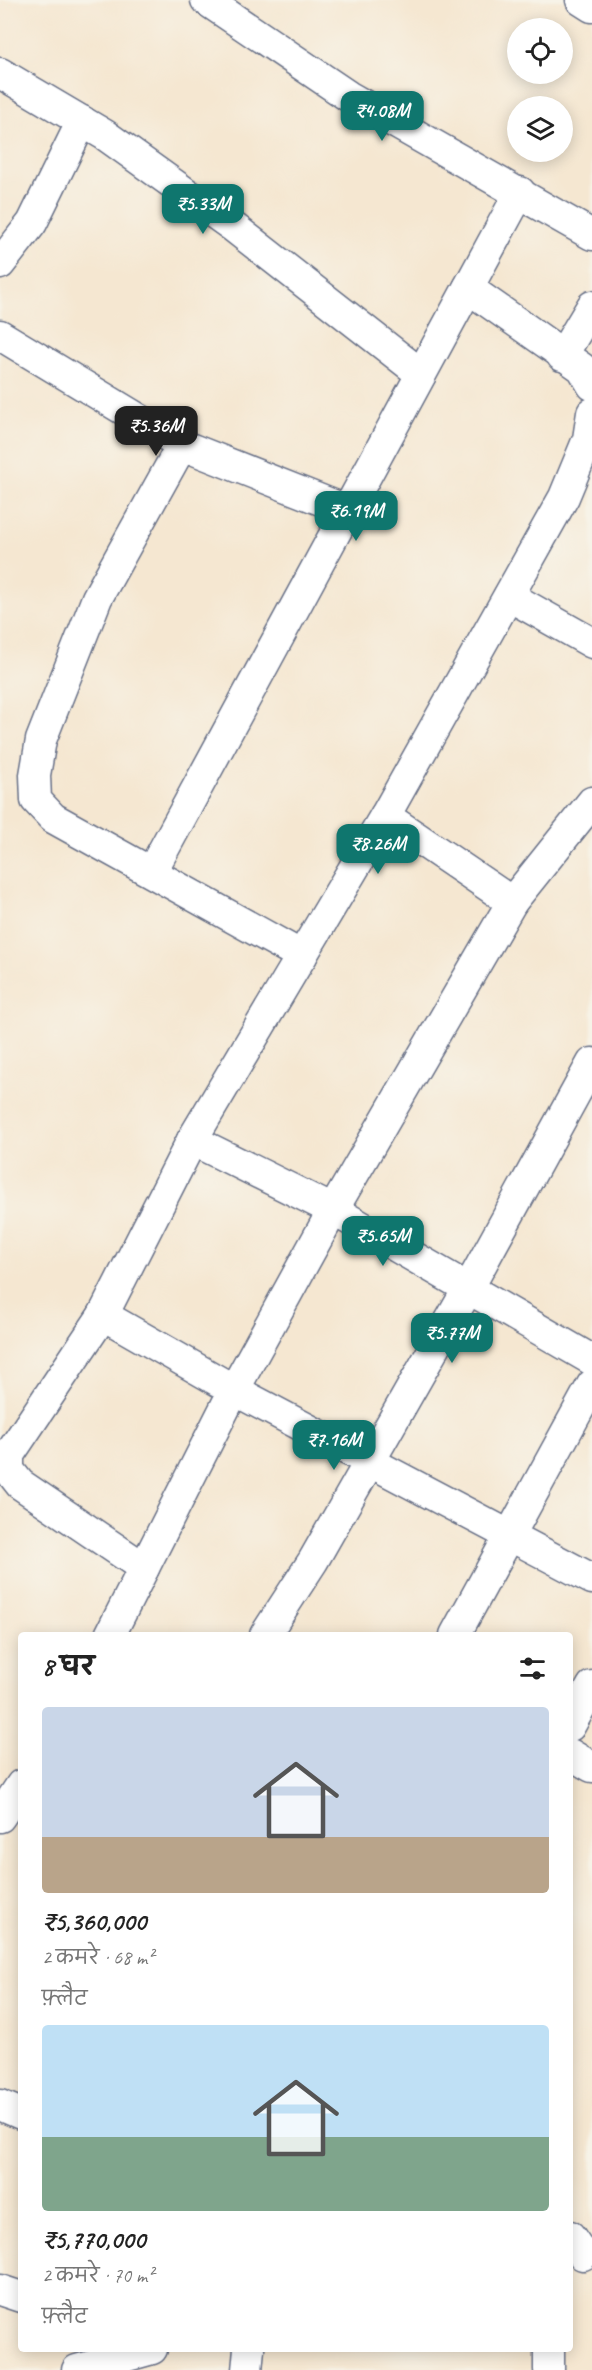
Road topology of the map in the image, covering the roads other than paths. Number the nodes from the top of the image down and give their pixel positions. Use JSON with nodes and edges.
{"nodes":[{"id":1,"x":206,"y":0,"type":"edge"},
{"id":2,"x":581,"y":0,"type":"edge"},
{"id":3,"x":592,"y":7,"type":"edge"},
{"id":4,"x":0,"y":73,"type":"edge"},
{"id":5,"x":82,"y":121,"type":"junction"},
{"id":6,"x":520,"y":192,"type":"junction"},
{"id":7,"x":592,"y":235,"type":"edge"},
{"id":8,"x":0,"y":264,"type":"edge"},
{"id":9,"x":468,"y":288,"type":"junction"},
{"id":10,"x":592,"y":306,"type":"edge"},
{"id":11,"x":0,"y":335,"type":"edge"},
{"id":12,"x":562,"y":356,"type":"junction"},
{"id":13,"x":421,"y":374,"type":"junction"},
{"id":14,"x":592,"y":385,"type":"edge"},
{"id":15,"x":591,"y":431,"type":"edge"},
{"id":16,"x":182,"y":444,"type":"junction"},
{"id":17,"x":346,"y":510,"type":"junction"},
{"id":18,"x":509,"y":596,"type":"junction"},
{"id":19,"x":592,"y":644,"type":"edge"},
{"id":20,"x":592,"y":802,"type":"edge"},
{"id":21,"x":386,"y":816,"type":"junction"},
{"id":22,"x":152,"y":871,"type":"junction"},
{"id":23,"x":512,"y":902,"type":"junction"},
{"id":24,"x":302,"y":956,"type":"junction"},
{"id":25,"x":592,"y":1063,"type":"edge"},
{"id":26,"x":192,"y":1140,"type":"junction"},
{"id":27,"x":333,"y":1210,"type":"junction"},
{"id":28,"x":468,"y":1289,"type":"junction"},
{"id":29,"x":103,"y":1315,"type":"junction"},
{"id":30,"x":592,"y":1360,"type":"edge"},
{"id":31,"x":592,"y":1385,"type":"edge"},
{"id":32,"x":234,"y":1390,"type":"junction"},
{"id":33,"x":367,"y":1462,"type":"junction"},
{"id":34,"x":5,"y":1472,"type":"edge"},
{"id":35,"x":510,"y":1537,"type":"junction"},
{"id":36,"x":144,"y":1568,"type":"junction"},
{"id":37,"x":592,"y":1579,"type":"edge"},
{"id":38,"x":112,"y":1632,"type":"edge"},
{"id":39,"x":267,"y":1632,"type":"edge"},
{"id":40,"x":457,"y":1632,"type":"edge"},
{"id":41,"x":592,"y":1686,"type":"edge"},
{"id":42,"x":573,"y":1721,"type":"edge"},
{"id":43,"x":573,"y":1756,"type":"edge"},
{"id":44,"x":592,"y":1767,"type":"edge"},
{"id":45,"x":18,"y":1793,"type":"edge"},
{"id":46,"x":8,"y":1819,"type":"edge"},
{"id":47,"x":0,"y":2105,"type":"edge"},
{"id":48,"x":18,"y":2113,"type":"edge"},
{"id":49,"x":0,"y":2290,"type":"edge"},
{"id":50,"x":18,"y":2297,"type":"edge"},
{"id":51,"x":142,"y":2352,"type":"edge"},
{"id":52,"x":249,"y":2352,"type":"edge"},
{"id":53,"x":549,"y":2352,"type":"edge"},
{"id":54,"x":87,"y":2369,"type":"edge"},
{"id":55,"x":247,"y":2370,"type":"edge"},
{"id":56,"x":549,"y":2370,"type":"edge"}],
"edges":[{"from":1,"to":6,"type":"street"},
{"from":2,"to":3,"type":"street"},
{"from":4,"to":5,"type":"street"},
{"from":5,"to":8,"type":"street"},
{"from":5,"to":13,"type":"street"},
{"from":6,"to":7,"type":"street"},
{"from":6,"to":9,"type":"street"},
{"from":9,"to":12,"type":"street"},
{"from":9,"to":13,"type":"street"},
{"from":10,"to":12,"type":"street"},
{"from":11,"to":16,"type":"street"},
{"from":12,"to":14,"type":"street"},
{"from":13,"to":17,"type":"street"},
{"from":15,"to":18,"type":"street"},
{"from":16,"to":17,"type":"street"},
{"from":16,"to":22,"type":"street"},
{"from":17,"to":22,"type":"street"},
{"from":18,"to":19,"type":"street"},
{"from":18,"to":21,"type":"street"},
{"from":20,"to":23,"type":"street"},
{"from":21,"to":23,"type":"street"},
{"from":21,"to":24,"type":"street"},
{"from":22,"to":24,"type":"street"},
{"from":23,"to":27,"type":"street"},
{"from":24,"to":26,"type":"street"},
{"from":25,"to":28,"type":"street"},
{"from":26,"to":27,"type":"street"},
{"from":26,"to":29,"type":"street"},
{"from":27,"to":28,"type":"street"},
{"from":27,"to":32,"type":"street"},
{"from":28,"to":30,"type":"street"},
{"from":28,"to":33,"type":"street"},
{"from":29,"to":32,"type":"street"},
{"from":29,"to":34,"type":"street"},
{"from":31,"to":35,"type":"street"},
{"from":32,"to":33,"type":"street"},
{"from":32,"to":36,"type":"street"},
{"from":33,"to":35,"type":"street"},
{"from":33,"to":39,"type":"street"},
{"from":34,"to":36,"type":"street"},
{"from":35,"to":37,"type":"street"},
{"from":35,"to":40,"type":"street"},
{"from":36,"to":38,"type":"street"},
{"from":41,"to":42,"type":"street"},
{"from":43,"to":44,"type":"street"},
{"from":45,"to":46,"type":"street"},
{"from":47,"to":48,"type":"street"},
{"from":49,"to":50,"type":"street"},
{"from":51,"to":54,"type":"street"},
{"from":52,"to":55,"type":"street"},
{"from":53,"to":56,"type":"street"}]}
